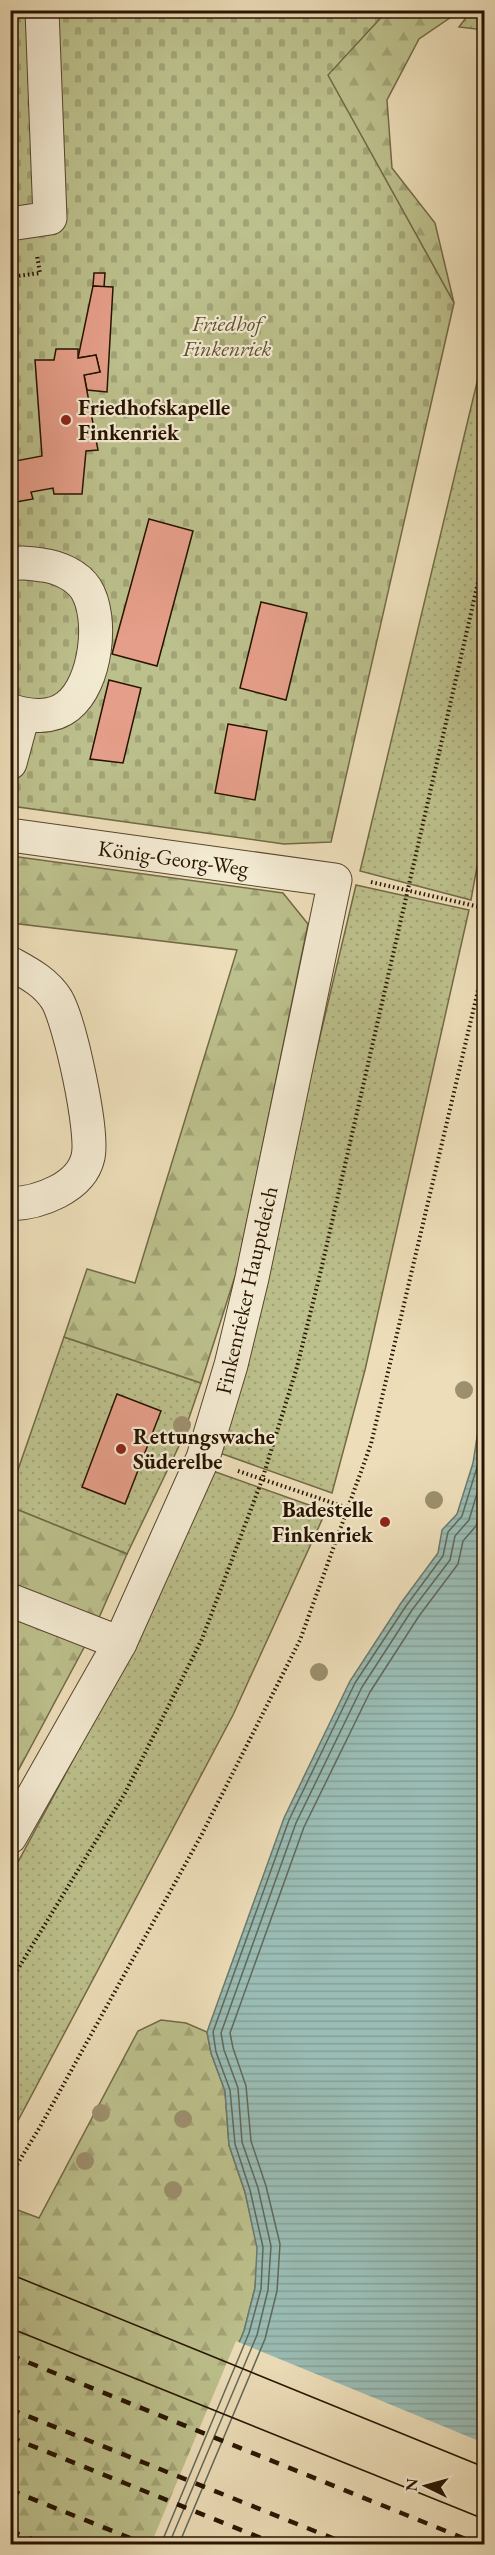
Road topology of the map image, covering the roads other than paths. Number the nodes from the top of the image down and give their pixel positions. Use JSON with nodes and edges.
{"nodes":[{"id":1,"x":42,"y":10,"type":"edge"},
{"id":2,"x":10,"y":224,"type":"edge"},
{"id":3,"x":10,"y":565,"type":"edge"},
{"id":4,"x":17,"y":713,"type":"edge"},
{"id":5,"x":10,"y":763,"type":"edge"},
{"id":6,"x":10,"y":835,"type":"edge"},
{"id":7,"x":335,"y":880,"type":"joint"},
{"id":8,"x":10,"y":963,"type":"edge"},
{"id":9,"x":10,"y":1204,"type":"edge"},
{"id":10,"x":10,"y":1600,"type":"edge"},
{"id":11,"x":120,"y":1643,"type":"junction"},
{"id":12,"x":10,"y":1837,"type":"edge"}],
"edges":[{"from":1,"to":2,"type":"street"},
{"from":3,"to":4,"type":"street"},
{"from":4,"to":5,"type":"street"},
{"from":6,"to":7,"type":"street","name":"König-Georg-Weg"},
{"from":7,"to":11,"type":"street","name":"Finkenrieker Hauptdeich"},
{"from":8,"to":9,"type":"street"},
{"from":10,"to":11,"type":"street"},
{"from":11,"to":12,"type":"street","name":"Finkenrieker Hauptdeich"}]}
